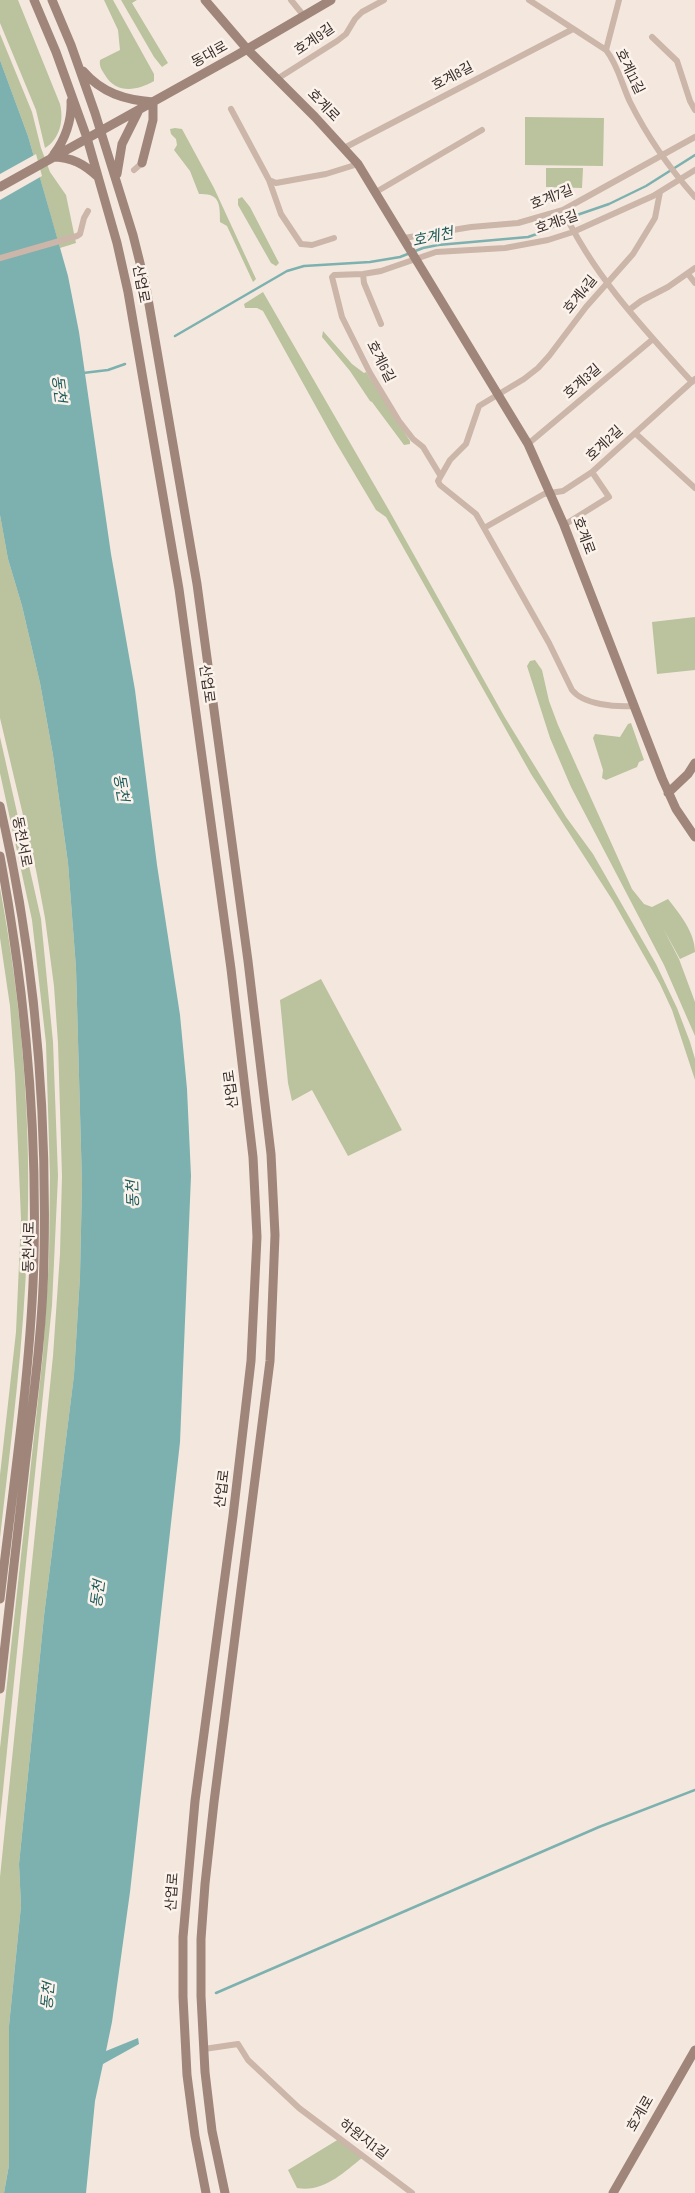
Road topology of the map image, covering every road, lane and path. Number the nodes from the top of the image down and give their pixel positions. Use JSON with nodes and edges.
{"nodes":[{"id":1,"x":34,"y":0,"type":"edge"},
{"id":2,"x":52,"y":0,"type":"edge"},
{"id":3,"x":204,"y":0,"type":"edge"},
{"id":4,"x":291,"y":0,"type":"edge"},
{"id":5,"x":331,"y":0,"type":"edge"},
{"id":6,"x":384,"y":0,"type":"edge"},
{"id":7,"x":529,"y":0,"type":"edge"},
{"id":8,"x":619,"y":0,"type":"edge"},
{"id":9,"x":304,"y":16,"type":"junction"},
{"id":10,"x":573,"y":29,"type":"junction"},
{"id":11,"x":652,"y":37,"type":"dead end"},
{"id":12,"x":247,"y":49,"type":"junction"},
{"id":13,"x":606,"y":50,"type":"junction"},
{"id":14,"x":79,"y":66,"type":"junction"},
{"id":15,"x":277,"y":78,"type":"junction"},
{"id":16,"x":71,"y":94,"type":"junction"},
{"id":17,"x":153,"y":102,"type":"junction"},
{"id":18,"x":231,"y":108,"type":"dead end"},
{"id":19,"x":140,"y":110,"type":"junction"},
{"id":20,"x":695,"y":110,"type":"edge"},
{"id":21,"x":482,"y":130,"type":"dead end"},
{"id":22,"x":101,"y":131,"type":"junction"},
{"id":23,"x":695,"y":137,"type":"edge"},
{"id":24,"x":87,"y":138,"type":"junction"},
{"id":25,"x":344,"y":148,"type":"junction"},
{"id":26,"x":663,"y":156,"type":"junction"},
{"id":27,"x":52,"y":157,"type":"junction"},
{"id":28,"x":142,"y":163,"type":"joint"},
{"id":29,"x":358,"y":164,"type":"junction"},
{"id":30,"x":134,"y":170,"type":"dead end"},
{"id":31,"x":695,"y":170,"type":"edge"},
{"id":32,"x":98,"y":177,"type":"junction"},
{"id":33,"x":269,"y":180,"type":"junction"},
{"id":34,"x":680,"y":180,"type":"junction"},
{"id":35,"x":117,"y":182,"type":"junction"},
{"id":36,"x":0,"y":187,"type":"edge"},
{"id":37,"x":376,"y":192,"type":"junction"},
{"id":38,"x":660,"y":192,"type":"junction"},
{"id":39,"x":695,"y":198,"type":"edge"},
{"id":40,"x":88,"y":211,"type":"dead end"},
{"id":41,"x":564,"y":212,"type":"junction"},
{"id":42,"x":573,"y":232,"type":"junction"},
{"id":43,"x":334,"y":238,"type":"dead end"},
{"id":44,"x":405,"y":241,"type":"junction"},
{"id":45,"x":0,"y":258,"type":"edge"},
{"id":46,"x":416,"y":258,"type":"junction"},
{"id":47,"x":695,"y":268,"type":"edge"},
{"id":48,"x":363,"y":274,"type":"junction"},
{"id":49,"x":688,"y":274,"type":"junction"},
{"id":50,"x":607,"y":283,"type":"junction"},
{"id":51,"x":695,"y":283,"type":"edge"},
{"id":52,"x":629,"y":310,"type":"junction"},
{"id":53,"x":381,"y":324,"type":"dead end"},
{"id":54,"x":653,"y":339,"type":"junction"},
{"id":55,"x":693,"y":380,"type":"edge"},
{"id":56,"x":498,"y":395,"type":"junction"},
{"id":57,"x":635,"y":433,"type":"junction"},
{"id":58,"x":528,"y":444,"type":"junction"},
{"id":59,"x":592,"y":472,"type":"junction"},
{"id":60,"x":440,"y":475,"type":"junction"},
{"id":61,"x":695,"y":488,"type":"edge"},
{"id":62,"x":550,"y":493,"type":"junction"},
{"id":63,"x":564,"y":525,"type":"junction"},
{"id":64,"x":484,"y":528,"type":"junction"},
{"id":65,"x":634,"y":706,"type":"junction"},
{"id":66,"x":695,"y":762,"type":"edge"},
{"id":67,"x":668,"y":793,"type":"junction"},
{"id":68,"x":0,"y":806,"type":"edge"},
{"id":69,"x":695,"y":837,"type":"edge"},
{"id":70,"x":0,"y":856,"type":"edge"},
{"id":71,"x":0,"y":1599,"type":"edge"},
{"id":72,"x":0,"y":1689,"type":"edge"},
{"id":73,"x":204,"y":2049,"type":"junction"},
{"id":74,"x":695,"y":2050,"type":"edge"},
{"id":75,"x":206,"y":2193,"type":"edge"},
{"id":76,"x":224,"y":2193,"type":"edge"},
{"id":77,"x":412,"y":2193,"type":"edge"},
{"id":78,"x":613,"y":2193,"type":"edge"}],
"edges":[{"from":1,"to":16,"type":"main road","name":"산업로"},
{"from":2,"to":14,"type":"main road","name":"산업로"},
{"from":3,"to":12,"type":"main road","name":"호계로"},
{"from":4,"to":9,"type":"street"},
{"from":5,"to":9,"type":"main road","name":"동대로"},
{"from":6,"to":15,"type":"street","name":"호계9길"},
{"from":7,"to":10,"type":"street","name":"호계11길"},
{"from":8,"to":13,"type":"street"},
{"from":9,"to":12,"type":"main road","name":"동대로"},
{"from":10,"to":13,"type":"street","name":"호계11길"},
{"from":10,"to":25,"type":"street","name":"호계8길"},
{"from":11,"to":20,"type":"street"},
{"from":12,"to":15,"type":"main road","name":"호계로"},
{"from":12,"to":17,"type":"main road","name":"동대로"},
{"from":13,"to":26,"type":"street","name":"호계11길"},
{"from":14,"to":17,"type":"main road"},
{"from":14,"to":22,"type":"main road","name":"산업로"},
{"from":15,"to":25,"type":"main road","name":"호계로"},
{"from":16,"to":24,"type":"main road","name":"산업로"},
{"from":16,"to":27,"type":"main road"},
{"from":17,"to":19,"type":"main road","name":"동대로"},
{"from":17,"to":28,"type":"main road"},
{"from":18,"to":33,"type":"street"},
{"from":19,"to":22,"type":"main road","name":"동대로"},
{"from":19,"to":35,"type":"main road"},
{"from":21,"to":37,"type":"street"},
{"from":22,"to":24,"type":"main road","name":"동대로"},
{"from":22,"to":35,"type":"main road","name":"산업로"},
{"from":23,"to":26,"type":"street","name":"호계7길"},
{"from":24,"to":27,"type":"main road","name":"동대로"},
{"from":24,"to":32,"type":"main road","name":"산업로"},
{"from":25,"to":29,"type":"main road","name":"호계로"},
{"from":26,"to":34,"type":"street","name":"호계11길"},
{"from":26,"to":41,"type":"street","name":"호계7길"},
{"from":27,"to":32,"type":"main road"},
{"from":27,"to":36,"type":"main road","name":"동대로"},
{"from":28,"to":30,"type":"street"},
{"from":29,"to":33,"type":"street"},
{"from":29,"to":37,"type":"main road","name":"호계로"},
{"from":31,"to":34,"type":"street","name":"호계5길"},
{"from":32,"to":75,"type":"main road","name":"산업로"},
{"from":33,"to":43,"type":"street"},
{"from":34,"to":38,"type":"street","name":"호계5길"},
{"from":34,"to":39,"type":"street"},
{"from":35,"to":73,"type":"main road","name":"산업로"},
{"from":37,"to":44,"type":"main road","name":"호계로"},
{"from":38,"to":42,"type":"street","name":"호계5길"},
{"from":38,"to":50,"type":"street","name":"호계4길"},
{"from":40,"to":45,"type":"street"},
{"from":41,"to":42,"type":"street"},
{"from":41,"to":44,"type":"street","name":"호계7길"},
{"from":42,"to":46,"type":"street","name":"호계5길"},
{"from":42,"to":50,"type":"street"},
{"from":44,"to":46,"type":"main road","name":"호계로"},
{"from":46,"to":48,"type":"street","name":"호계6길"},
{"from":46,"to":56,"type":"main road","name":"호계로"},
{"from":47,"to":49,"type":"street"},
{"from":48,"to":53,"type":"street","name":"호계6길"},
{"from":48,"to":60,"type":"street","name":"호계6길"},
{"from":49,"to":51,"type":"street"},
{"from":49,"to":52,"type":"street"},
{"from":50,"to":52,"type":"street"},
{"from":50,"to":56,"type":"street","name":"호계4길"},
{"from":52,"to":54,"type":"street"},
{"from":54,"to":55,"type":"street"},
{"from":54,"to":58,"type":"street","name":"호계3길"},
{"from":55,"to":57,"type":"street","name":"호계2길"},
{"from":56,"to":58,"type":"main road","name":"호계로"},
{"from":56,"to":60,"type":"street"},
{"from":57,"to":59,"type":"street","name":"호계2길"},
{"from":57,"to":61,"type":"street"},
{"from":58,"to":62,"type":"main road","name":"호계로"},
{"from":59,"to":62,"type":"street"},
{"from":59,"to":63,"type":"street","name":"호계2길"},
{"from":60,"to":64,"type":"street","name":"호계6길"},
{"from":62,"to":63,"type":"main road","name":"호계로"},
{"from":62,"to":64,"type":"street"},
{"from":63,"to":65,"type":"main road","name":"호계로"},
{"from":64,"to":65,"type":"street","name":"호계6길"},
{"from":65,"to":67,"type":"main road","name":"호계로"},
{"from":66,"to":67,"type":"main road"},
{"from":67,"to":69,"type":"main road","name":"호계로"},
{"from":68,"to":72,"type":"main road","name":"동천서로"},
{"from":70,"to":71,"type":"main road","name":"동천서로"},
{"from":73,"to":76,"type":"main road","name":"산업로"},
{"from":73,"to":77,"type":"street","name":"하원지1길"},
{"from":74,"to":78,"type":"main road","name":"호계로"}]}
